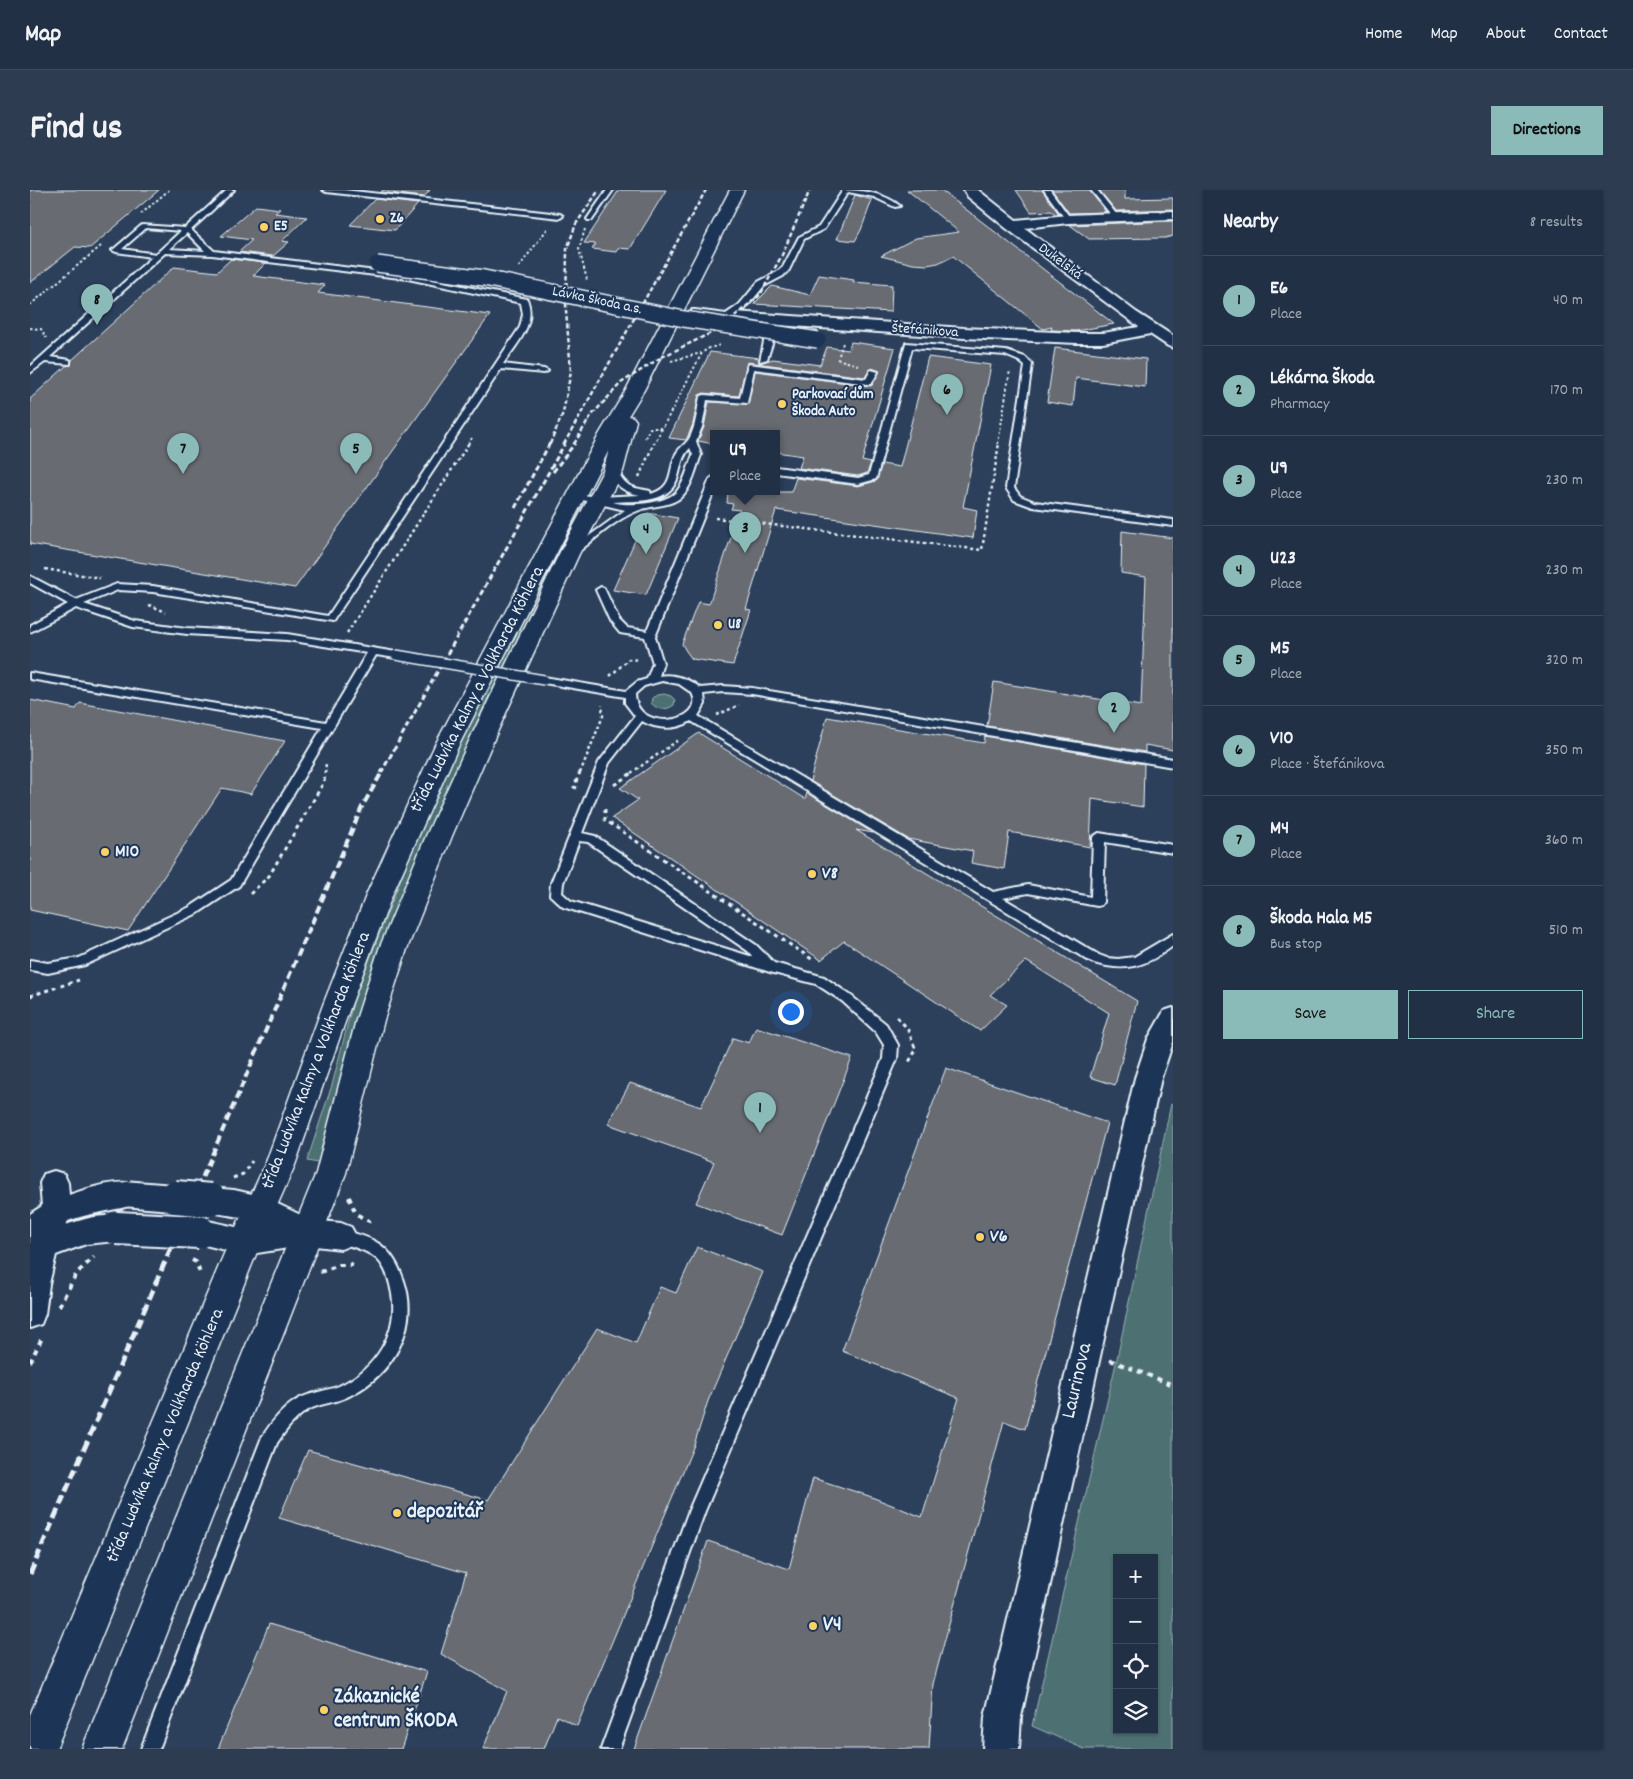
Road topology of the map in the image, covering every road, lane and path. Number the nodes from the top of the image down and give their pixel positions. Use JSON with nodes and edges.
{"nodes":[{"id":1,"x":231,"y":190,"type":"edge"},
{"id":2,"x":326,"y":190,"type":"edge"},
{"id":3,"x":610,"y":190,"type":"edge"},
{"id":4,"x":737,"y":190,"type":"edge"},
{"id":5,"x":971,"y":190,"type":"edge"},
{"id":6,"x":983,"y":190,"type":"edge"},
{"id":7,"x":1047,"y":190,"type":"edge"},
{"id":8,"x":1094,"y":190,"type":"edge"},
{"id":9,"x":898,"y":206,"type":"dead end"},
{"id":10,"x":1173,"y":215,"type":"edge"},
{"id":11,"x":560,"y":216,"type":"dead end"},
{"id":12,"x":1115,"y":216,"type":"junction"},
{"id":13,"x":590,"y":219,"type":"joint"},
{"id":14,"x":1068,"y":219,"type":"junction"},
{"id":15,"x":551,"y":223,"type":"dead end"},
{"id":16,"x":1018,"y":224,"type":"junction"},
{"id":17,"x":187,"y":230,"type":"junction"},
{"id":18,"x":579,"y":240,"type":"dead end"},
{"id":19,"x":161,"y":253,"type":"junction"},
{"id":20,"x":212,"y":253,"type":"junction"},
{"id":21,"x":376,"y":264,"type":"dead end"},
{"id":22,"x":518,"y":269,"type":"dead end"},
{"id":23,"x":695,"y":312,"type":"dead end"},
{"id":24,"x":732,"y":317,"type":"junction"},
{"id":25,"x":776,"y":322,"type":"junction"},
{"id":26,"x":1154,"y":329,"type":"junction"},
{"id":27,"x":818,"y":340,"type":"dead end"},
{"id":28,"x":851,"y":341,"type":"dead end"},
{"id":29,"x":1173,"y":343,"type":"edge"},
{"id":30,"x":724,"y":344,"type":"dead end"},
{"id":31,"x":839,"y":355,"type":"dead end"},
{"id":32,"x":44,"y":359,"type":"junction"},
{"id":33,"x":763,"y":359,"type":"dead end"},
{"id":34,"x":67,"y":362,"type":"dead end"},
{"id":35,"x":1011,"y":362,"type":"dead end"},
{"id":36,"x":498,"y":366,"type":"junction"},
{"id":37,"x":544,"y":371,"type":"dead end"},
{"id":38,"x":30,"y":372,"type":"edge"},
{"id":39,"x":874,"y":372,"type":"dead end"},
{"id":40,"x":635,"y":390,"type":"junction"},
{"id":41,"x":692,"y":441,"type":"junction"},
{"id":42,"x":613,"y":471,"type":"junction"},
{"id":43,"x":780,"y":471,"type":"edge"},
{"id":44,"x":628,"y":489,"type":"junction"},
{"id":45,"x":710,"y":489,"type":"edge"},
{"id":46,"x":664,"y":492,"type":"junction"},
{"id":47,"x":588,"y":498,"type":"junction"},
{"id":48,"x":635,"y":508,"type":"junction"},
{"id":49,"x":710,"y":519,"type":"dead end"},
{"id":50,"x":1173,"y":523,"type":"edge"},
{"id":51,"x":569,"y":554,"type":"junction"},
{"id":52,"x":30,"y":579,"type":"edge"},
{"id":53,"x":601,"y":590,"type":"dead end"},
{"id":54,"x":75,"y":604,"type":"junction"},
{"id":55,"x":30,"y":629,"type":"edge"},
{"id":56,"x":650,"y":635,"type":"junction"},
{"id":57,"x":373,"y":652,"type":"junction"},
{"id":58,"x":658,"y":663,"type":"junction"},
{"id":59,"x":30,"y":676,"type":"edge"},
{"id":60,"x":652,"y":680,"type":"junction"},
{"id":61,"x":599,"y":690,"type":"junction"},
{"id":62,"x":752,"y":691,"type":"junction"},
{"id":63,"x":697,"y":692,"type":"junction"},
{"id":64,"x":630,"y":695,"type":"junction"},
{"id":65,"x":640,"y":716,"type":"junction"},
{"id":66,"x":691,"y":716,"type":"junction"},
{"id":67,"x":702,"y":723,"type":"junction"},
{"id":68,"x":330,"y":726,"type":"junction"},
{"id":69,"x":1173,"y":763,"type":"edge"},
{"id":70,"x":592,"y":791,"type":"junction"},
{"id":71,"x":605,"y":792,"type":"junction"},
{"id":72,"x":574,"y":836,"type":"junction"},
{"id":73,"x":1173,"y":850,"type":"edge"},
{"id":74,"x":993,"y":896,"type":"junction"},
{"id":75,"x":1173,"y":939,"type":"edge"},
{"id":76,"x":816,"y":962,"type":"dead end"},
{"id":77,"x":30,"y":965,"type":"edge"},
{"id":78,"x":770,"y":966,"type":"junction"},
{"id":79,"x":897,"y":1017,"type":"dead end"},
{"id":80,"x":1173,"y":1018,"type":"edge"},
{"id":81,"x":890,"y":1059,"type":"junction"},
{"id":82,"x":256,"y":1152,"type":"dead end"},
{"id":83,"x":54,"y":1183,"type":"dead end"},
{"id":84,"x":350,"y":1189,"type":"dead end"},
{"id":85,"x":219,"y":1190,"type":"junction"},
{"id":86,"x":261,"y":1208,"type":"junction"},
{"id":87,"x":57,"y":1212,"type":"junction"},
{"id":88,"x":336,"y":1237,"type":"junction"},
{"id":89,"x":245,"y":1242,"type":"junction"},
{"id":90,"x":35,"y":1243,"type":"edge"},
{"id":91,"x":195,"y":1245,"type":"junction"},
{"id":92,"x":99,"y":1255,"type":"dead end"},
{"id":93,"x":317,"y":1274,"type":"dead end"},
{"id":94,"x":204,"y":1283,"type":"dead end"},
{"id":95,"x":44,"y":1319,"type":"edge"},
{"id":96,"x":1107,"y":1359,"type":"dead end"},
{"id":97,"x":30,"y":1362,"type":"edge"},
{"id":98,"x":1173,"y":1385,"type":"edge"},
{"id":99,"x":36,"y":1749,"type":"edge"},
{"id":100,"x":102,"y":1749,"type":"edge"},
{"id":101,"x":150,"y":1749,"type":"edge"},
{"id":102,"x":610,"y":1749,"type":"edge"},
{"id":103,"x":1001,"y":1749,"type":"edge"}],
"edges":[{"from":1,"to":17,"type":"lane"},
{"from":2,"to":11,"type":"lane"},
{"from":3,"to":13,"type":"lane"},
{"from":4,"to":40,"type":"street","name":"třída Ludvíka Kalmy a Volkharda Köhlera"},
{"from":5,"to":16,"type":"street","name":"Dukelská"},
{"from":6,"to":16,"type":"street","name":"Dukelská"},
{"from":7,"to":14,"type":"lane"},
{"from":8,"to":12,"type":"lane"},
{"from":9,"to":24,"type":"lane"},
{"from":10,"to":12,"type":"street"},
{"from":12,"to":14,"type":"street"},
{"from":13,"to":18,"type":"path"},
{"from":14,"to":16,"type":"street"},
{"from":15,"to":22,"type":"path"},
{"from":16,"to":26,"type":"street","name":"Dukelská"},
{"from":17,"to":19,"type":"lane"},
{"from":17,"to":19,"type":"lane"},
{"from":17,"to":20,"type":"lane"},
{"from":19,"to":20,"type":"lane"},
{"from":19,"to":32,"type":"lane"},
{"from":20,"to":36,"type":"lane"},
{"from":21,"to":27,"type":"street","name":"Lávka Škoda a.s.","bridge":true},
{"from":23,"to":24,"type":"lane","name":"Štefánikova"},
{"from":24,"to":25,"type":"street","name":"Štefánikova"},
{"from":25,"to":26,"type":"street","name":"Štefánikova"},
{"from":25,"to":33,"type":"lane"},
{"from":26,"to":29,"type":"street","name":"Dukelská"},
{"from":28,"to":31,"type":"path"},
{"from":30,"to":44,"type":"path"},
{"from":32,"to":34,"type":"lane"},
{"from":32,"to":38,"type":"lane"},
{"from":35,"to":49,"type":"path"},
{"from":36,"to":37,"type":"lane"},
{"from":36,"to":54,"type":"lane"},
{"from":39,"to":41,"type":"lane"},
{"from":40,"to":42,"type":"street","name":"třída Ludvíka Kalmy a Volkharda Köhlera"},
{"from":40,"to":47,"type":"street","name":"třída Ludvíka Kalmy a Volkharda Köhlera"},
{"from":41,"to":46,"type":"lane"},
{"from":41,"to":48,"type":"lane"},
{"from":42,"to":44,"type":"lane"},
{"from":42,"to":47,"type":"street","name":"třída Ludvíka Kalmy a Volkharda Köhlera"},
{"from":43,"to":50,"type":"lane"},
{"from":44,"to":46,"type":"lane"},
{"from":45,"to":56,"type":"lane"},
{"from":46,"to":47,"type":"lane"},
{"from":47,"to":48,"type":"lane"},
{"from":47,"to":51,"type":"street","name":"třída Ludvíka Kalmy a Volkharda Köhlera"},
{"from":47,"to":86,"type":"street","name":"třída Ludvíka Kalmy a Volkharda Köhlera"},
{"from":48,"to":51,"type":"lane"},
{"from":51,"to":88,"type":"street","name":"třída Ludvíka Kalmy a Volkharda Köhlera"},
{"from":52,"to":54,"type":"lane"},
{"from":53,"to":56,"type":"lane"},
{"from":54,"to":55,"type":"lane"},
{"from":54,"to":57,"type":"lane"},
{"from":56,"to":58,"type":"lane"},
{"from":57,"to":61,"type":"lane","bridge":true},
{"from":57,"to":68,"type":"lane"},
{"from":58,"to":60,"type":"lane"},
{"from":58,"to":61,"type":"path"},
{"from":59,"to":68,"type":"lane"},
{"from":60,"to":63,"type":"lane"},
{"from":60,"to":64,"type":"lane"},
{"from":61,"to":64,"type":"lane"},
{"from":61,"to":70,"type":"path"},
{"from":62,"to":63,"type":"lane"},
{"from":62,"to":67,"type":"path"},
{"from":62,"to":69,"type":"lane"},
{"from":63,"to":66,"type":"lane"},
{"from":64,"to":65,"type":"lane"},
{"from":65,"to":66,"type":"lane"},
{"from":65,"to":70,"type":"lane"},
{"from":66,"to":67,"type":"lane"},
{"from":67,"to":71,"type":"path"},
{"from":67,"to":74,"type":"lane"},
{"from":68,"to":77,"type":"lane"},
{"from":70,"to":71,"type":"path"},
{"from":70,"to":72,"type":"lane"},
{"from":71,"to":76,"type":"path"},
{"from":72,"to":78,"type":"lane"},
{"from":72,"to":78,"type":"lane"},
{"from":73,"to":74,"type":"lane"},
{"from":74,"to":75,"type":"lane"},
{"from":78,"to":81,"type":"lane"},
{"from":79,"to":81,"type":"path"},
{"from":80,"to":103,"type":"street","name":"Laurinova"},
{"from":81,"to":102,"type":"lane"},
{"from":82,"to":85,"type":"path"},
{"from":83,"to":87,"type":"street"},
{"from":84,"to":88,"type":"path"},
{"from":85,"to":86,"type":"street"},
{"from":85,"to":87,"type":"street","bridge":true},
{"from":86,"to":88,"type":"street"},
{"from":86,"to":89,"type":"street","name":"třída Ludvíka Kalmy a Volkharda Köhlera"},
{"from":87,"to":90,"type":"street"},
{"from":88,"to":89,"type":"street"},
{"from":88,"to":93,"type":"path"},
{"from":88,"to":100,"type":"street","name":"třída Ludvíka Kalmy a Volkharda Köhlera"},
{"from":88,"to":101,"type":"lane"},
{"from":89,"to":91,"type":"street"},
{"from":89,"to":99,"type":"street","name":"třída Ludvíka Kalmy a Volkharda Köhlera"},
{"from":90,"to":91,"type":"street","bridge":true},
{"from":90,"to":95,"type":"street"},
{"from":91,"to":94,"type":"path"},
{"from":92,"to":95,"type":"path"},
{"from":95,"to":97,"type":"path"},
{"from":96,"to":98,"type":"path"}]}
